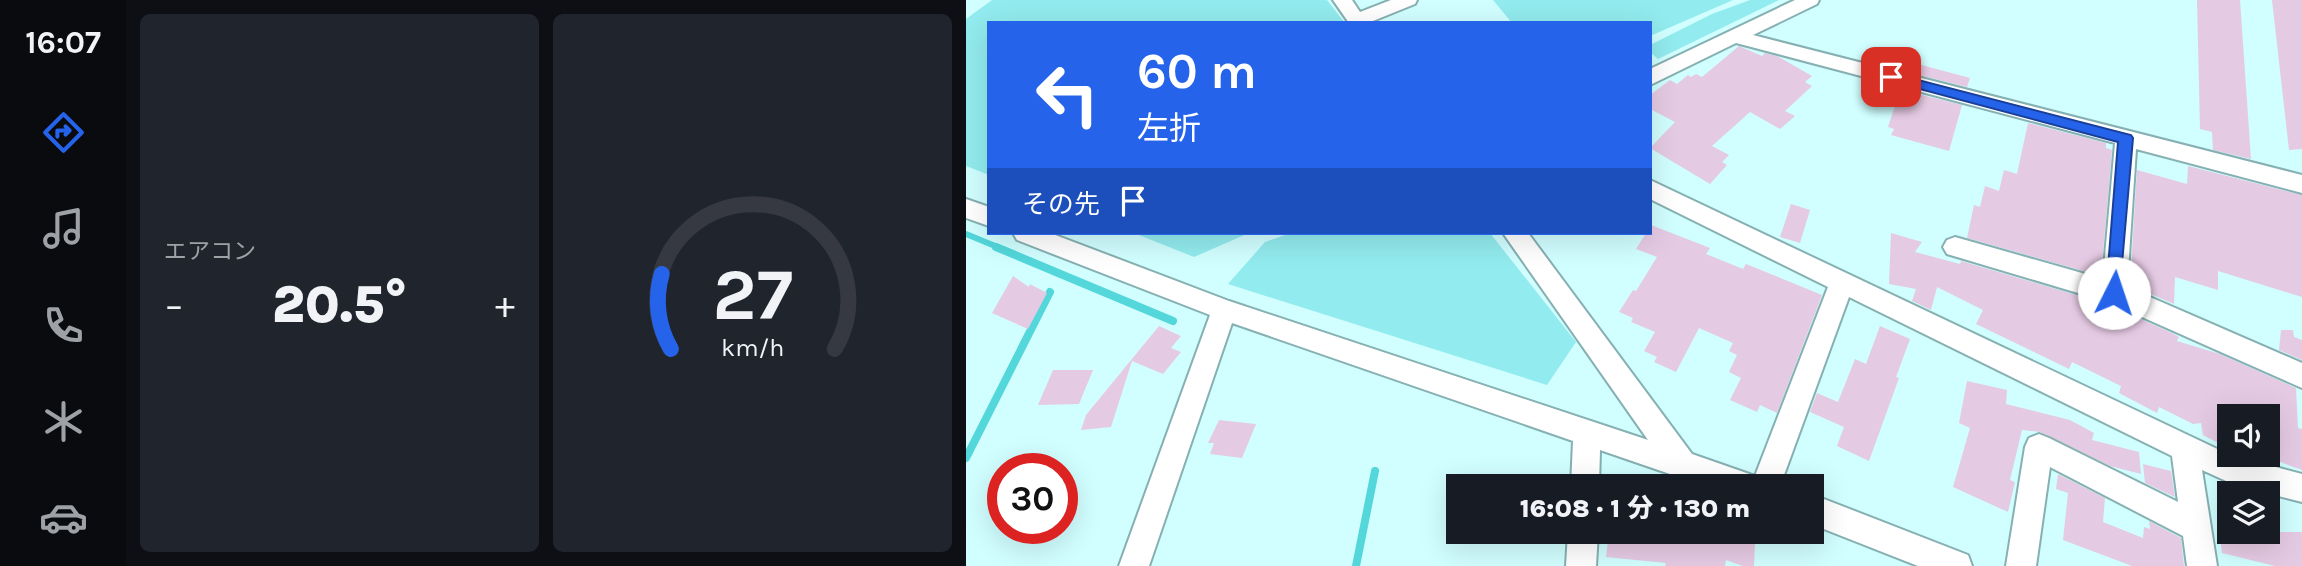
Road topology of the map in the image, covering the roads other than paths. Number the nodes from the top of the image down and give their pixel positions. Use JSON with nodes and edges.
{"nodes":[{"id":1,"x":1342,"y":0,"type":"edge"},
{"id":2,"x":1408,"y":0,"type":"edge"},
{"id":3,"x":1810,"y":0,"type":"edge"},
{"id":4,"x":1358,"y":21,"type":"edge"},
{"id":5,"x":1734,"y":36,"type":"junction"},
{"id":6,"x":1652,"y":77,"type":"edge"},
{"id":7,"x":2126,"y":138,"type":"junction"},
{"id":8,"x":2302,"y":184,"type":"edge"},
{"id":9,"x":1652,"y":190,"type":"edge"},
{"id":10,"x":966,"y":208,"type":"edge"},
{"id":11,"x":987,"y":217,"type":"edge"},
{"id":12,"x":1030,"y":235,"type":"edge"},
{"id":13,"x":1516,"y":235,"type":"edge"},
{"id":14,"x":1955,"y":247,"type":"dead end"},
{"id":15,"x":1841,"y":284,"type":"junction"},
{"id":16,"x":2114,"y":293,"type":"junction"},
{"id":17,"x":1224,"y":310,"type":"junction"},
{"id":18,"x":2302,"y":376,"type":"edge"},
{"id":19,"x":1587,"y":433,"type":"junction"},
{"id":20,"x":2185,"y":448,"type":"junction"},
{"id":21,"x":1683,"y":465,"type":"junction"},
{"id":22,"x":1585,"y":474,"type":"edge"},
{"id":23,"x":1710,"y":474,"type":"edge"},
{"id":24,"x":1770,"y":474,"type":"edge"},
{"id":25,"x":2302,"y":488,"type":"edge"},
{"id":26,"x":1824,"y":514,"type":"edge"},
{"id":27,"x":2197,"y":527,"type":"junction"},
{"id":28,"x":1582,"y":544,"type":"edge"},
{"id":29,"x":1133,"y":566,"type":"edge"},
{"id":30,"x":1581,"y":566,"type":"edge"},
{"id":31,"x":1957,"y":566,"type":"edge"},
{"id":32,"x":2021,"y":566,"type":"edge"},
{"id":33,"x":2202,"y":566,"type":"edge"}],
"edges":[{"from":1,"to":4,"type":"street"},
{"from":2,"to":4,"type":"street"},
{"from":3,"to":5,"type":"street"},
{"from":5,"to":6,"type":"street"},
{"from":5,"to":7,"type":"street"},
{"from":7,"to":8,"type":"street"},
{"from":7,"to":16,"type":"street"},
{"from":9,"to":15,"type":"street"},
{"from":10,"to":11,"type":"street"},
{"from":12,"to":17,"type":"street"},
{"from":13,"to":21,"type":"street"},
{"from":14,"to":16,"type":"street"},
{"from":15,"to":20,"type":"street"},
{"from":15,"to":24,"type":"street"},
{"from":16,"to":18,"type":"street"},
{"from":17,"to":19,"type":"street"},
{"from":17,"to":29,"type":"street"},
{"from":19,"to":21,"type":"street"},
{"from":19,"to":22,"type":"street"},
{"from":20,"to":25,"type":"street"},
{"from":20,"to":27,"type":"street"},
{"from":21,"to":23,"type":"street"},
{"from":26,"to":31,"type":"street"},
{"from":27,"to":32,"type":"street"},
{"from":27,"to":33,"type":"street"},
{"from":28,"to":30,"type":"street"}]}
